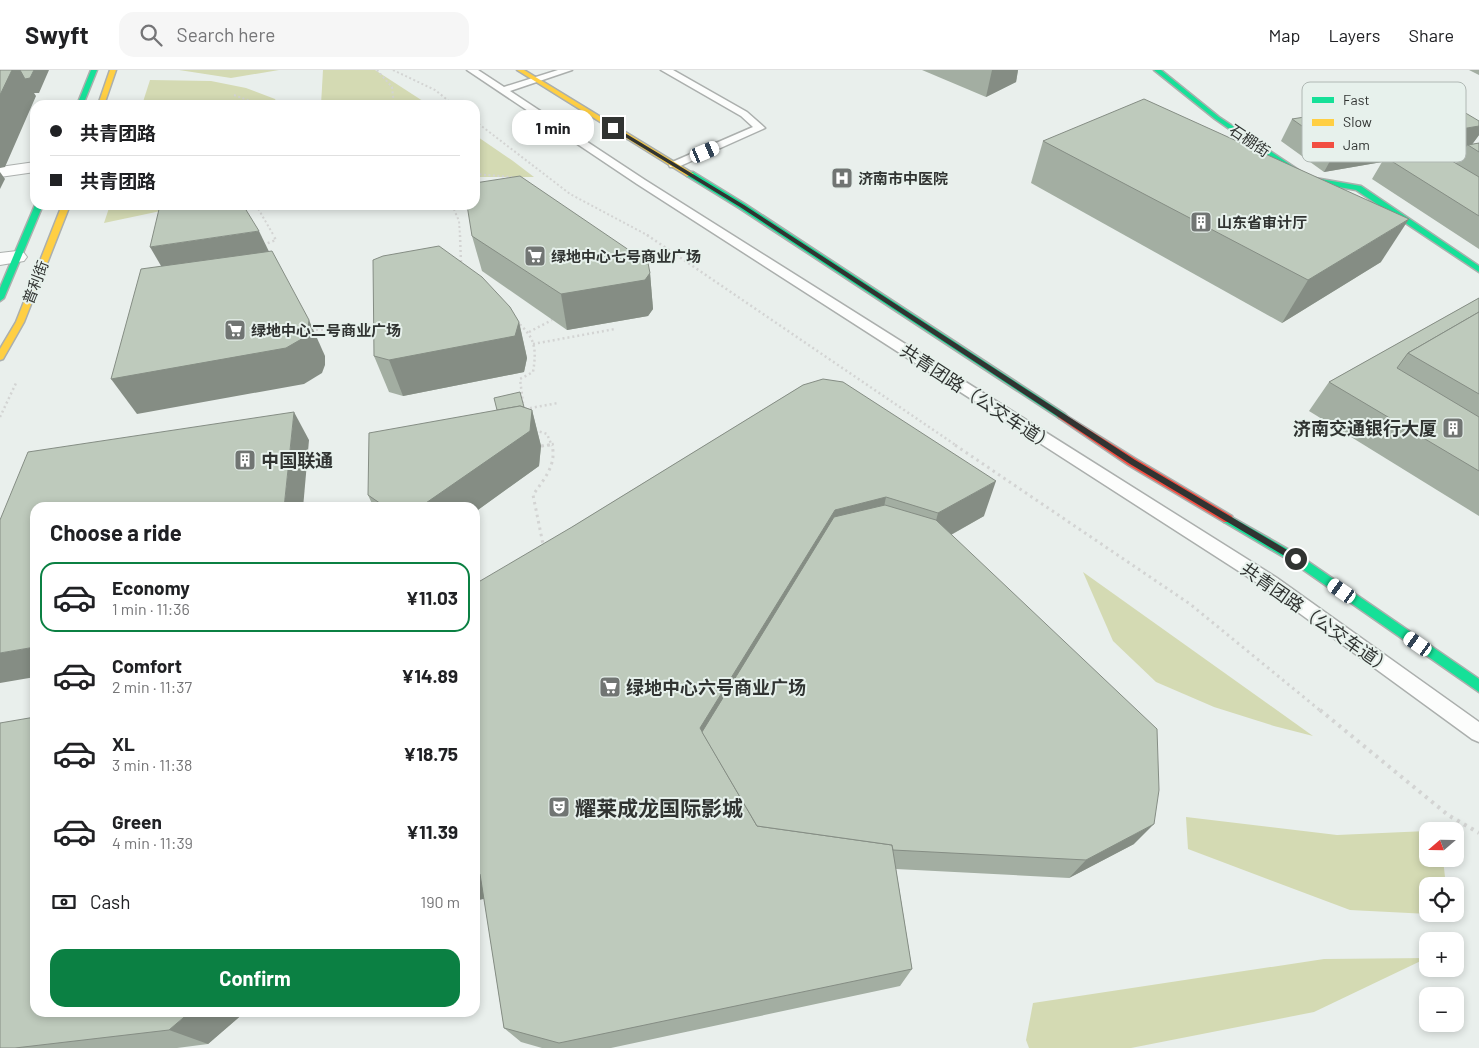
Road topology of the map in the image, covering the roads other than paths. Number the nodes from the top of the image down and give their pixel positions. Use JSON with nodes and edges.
{"nodes":[{"id":1,"x":94,"y":70,"type":"edge"},
{"id":2,"x":113,"y":70,"type":"edge"},
{"id":3,"x":472,"y":70,"type":"edge"},
{"id":4,"x":520,"y":70,"type":"edge"},
{"id":5,"x":567,"y":70,"type":"edge"},
{"id":6,"x":666,"y":70,"type":"edge"},
{"id":7,"x":1157,"y":70,"type":"edge"},
{"id":8,"x":536,"y":80,"type":"junction"},
{"id":9,"x":503,"y":90,"type":"junction"},
{"id":10,"x":82,"y":100,"type":"edge"},
{"id":11,"x":103,"y":100,"type":"edge"},
{"id":12,"x":674,"y":165,"type":"junction"},
{"id":13,"x":30,"y":168,"type":"edge"},
{"id":14,"x":0,"y":172,"type":"edge"},
{"id":15,"x":36,"y":210,"type":"edge"},
{"id":16,"x":64,"y":210,"type":"edge"},
{"id":17,"x":8,"y":258,"type":"edge"},
{"id":18,"x":1479,"y":270,"type":"edge"},
{"id":19,"x":0,"y":298,"type":"edge"},
{"id":20,"x":0,"y":357,"type":"edge"},
{"id":21,"x":1479,"y":686,"type":"edge"},
{"id":22,"x":1479,"y":732,"type":"edge"}],
"edges":[{"from":1,"to":10,"type":"main road"},
{"from":2,"to":11,"type":"main road"},
{"from":3,"to":9,"type":"lane","name":"共青团路（公交车道）"},
{"from":4,"to":8,"type":"main road"},
{"from":5,"to":8,"type":"lane"},
{"from":6,"to":12,"type":"lane"},
{"from":7,"to":18,"type":"main road","name":"石棚街"},
{"from":8,"to":9,"type":"lane"},
{"from":8,"to":12,"type":"main road"},
{"from":9,"to":22,"type":"lane","name":"共青团路（公交车道）"},
{"from":12,"to":21,"type":"main road"},
{"from":13,"to":14,"type":"street"},
{"from":15,"to":17,"type":"main road","name":"普利街"},
{"from":16,"to":20,"type":"main road","name":"普利街"},
{"from":17,"to":19,"type":"main road","name":"普利街"}]}
